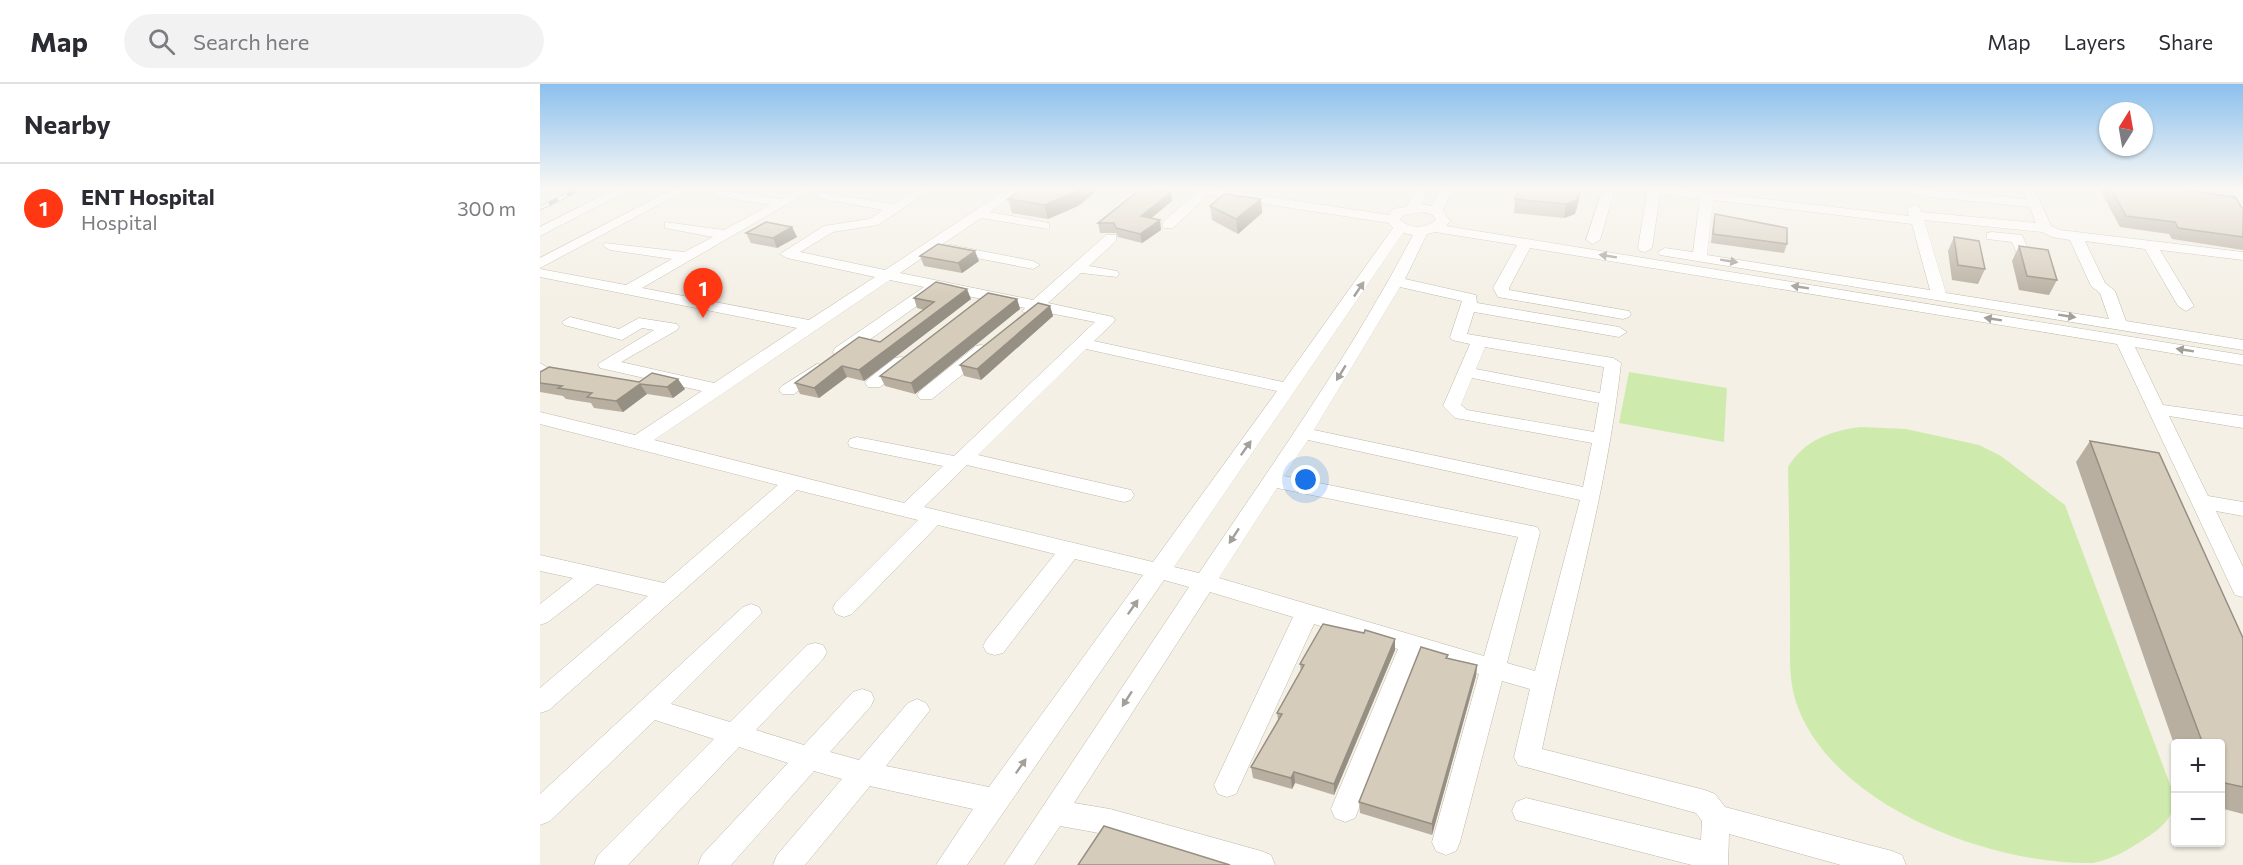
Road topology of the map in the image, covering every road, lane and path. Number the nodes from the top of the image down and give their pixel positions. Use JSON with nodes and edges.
{"nodes":[{"id":1,"x":615,"y":224,"type":"edge"},
{"id":2,"x":746,"y":224,"type":"edge"},
{"id":3,"x":852,"y":224,"type":"edge"},
{"id":4,"x":966,"y":224,"type":"edge"},
{"id":5,"x":1036,"y":224,"type":"edge"},
{"id":6,"x":1396,"y":224,"type":"edge"},
{"id":7,"x":1432,"y":224,"type":"edge"},
{"id":8,"x":1445,"y":224,"type":"edge"},
{"id":9,"x":1456,"y":224,"type":"edge"},
{"id":10,"x":1598,"y":224,"type":"edge"},
{"id":11,"x":1646,"y":224,"type":"edge"},
{"id":12,"x":1702,"y":224,"type":"edge"},
{"id":13,"x":1919,"y":224,"type":"edge"},
{"id":14,"x":1938,"y":224,"type":"edge"},
{"id":15,"x":1981,"y":224,"type":"edge"},
{"id":16,"x":2043,"y":224,"type":"edge"},
{"id":17,"x":670,"y":225,"type":"dead end"},
{"id":18,"x":1044,"y":226,"type":"dead end"},
{"id":19,"x":2045,"y":228,"type":"junction"},
{"id":20,"x":727,"y":235,"type":"junction"},
{"id":21,"x":2075,"y":236,"type":"junction"},
{"id":22,"x":1111,"y":238,"type":"dead end"},
{"id":23,"x":1593,"y":240,"type":"junction"},
{"id":24,"x":1527,"y":242,"type":"junction"},
{"id":25,"x":2150,"y":244,"type":"junction"},
{"id":26,"x":610,"y":246,"type":"dead end"},
{"id":27,"x":934,"y":246,"type":"junction"},
{"id":28,"x":1645,"y":248,"type":"junction"},
{"id":29,"x":2024,"y":255,"type":"edge"},
{"id":30,"x":2243,"y":256,"type":"edge"},
{"id":31,"x":686,"y":257,"type":"junction"},
{"id":32,"x":1700,"y":257,"type":"junction"},
{"id":33,"x":540,"y":264,"type":"edge"},
{"id":34,"x":1033,"y":265,"type":"dead end"},
{"id":35,"x":1076,"y":267,"type":"junction"},
{"id":36,"x":540,"y":273,"type":"edge"},
{"id":37,"x":891,"y":274,"type":"junction"},
{"id":38,"x":1112,"y":274,"type":"dead end"},
{"id":39,"x":1396,"y":282,"type":"junction"},
{"id":40,"x":937,"y":284,"type":"junction"},
{"id":41,"x":628,"y":290,"type":"junction"},
{"id":42,"x":989,"y":295,"type":"junction"},
{"id":43,"x":1939,"y":296,"type":"junction"},
{"id":44,"x":1037,"y":306,"type":"junction"},
{"id":45,"x":1468,"y":306,"type":"junction"},
{"id":46,"x":2186,"y":306,"type":"dead end"},
{"id":47,"x":972,"y":309,"type":"edge"},
{"id":48,"x":1623,"y":314,"type":"dead end"},
{"id":49,"x":570,"y":321,"type":"dead end"},
{"id":50,"x":1018,"y":321,"type":"edge"},
{"id":51,"x":813,"y":326,"type":"junction"},
{"id":52,"x":1619,"y":332,"type":"dead end"},
{"id":53,"x":2121,"y":332,"type":"junction"},
{"id":54,"x":1480,"y":340,"type":"junction"},
{"id":55,"x":990,"y":343,"type":"edge"},
{"id":56,"x":1086,"y":344,"type":"junction"},
{"id":57,"x":2243,"y":345,"type":"edge"},
{"id":58,"x":918,"y":349,"type":"edge"},
{"id":59,"x":2243,"y":360,"type":"edge"},
{"id":60,"x":1467,"y":372,"type":"junction"},
{"id":61,"x":874,"y":383,"type":"dead end"},
{"id":62,"x":1288,"y":388,"type":"junction"},
{"id":63,"x":718,"y":389,"type":"junction"},
{"id":64,"x":788,"y":390,"type":"dead end"},
{"id":65,"x":926,"y":395,"type":"dead end"},
{"id":66,"x":1610,"y":400,"type":"junction"},
{"id":67,"x":2156,"y":409,"type":"junction"},
{"id":68,"x":540,"y":418,"type":"edge"},
{"id":69,"x":2243,"y":422,"type":"edge"},
{"id":70,"x":1302,"y":433,"type":"junction"},
{"id":71,"x":1601,"y":439,"type":"junction"},
{"id":72,"x":638,"y":442,"type":"junction"},
{"id":73,"x":857,"y":443,"type":"dead end"},
{"id":74,"x":960,"y":460,"type":"junction"},
{"id":75,"x":1271,"y":480,"type":"junction"},
{"id":76,"x":793,"y":483,"type":"junction"},
{"id":77,"x":1124,"y":495,"type":"dead end"},
{"id":78,"x":1590,"y":495,"type":"junction"},
{"id":79,"x":2201,"y":502,"type":"junction"},
{"id":80,"x":2243,"y":508,"type":"edge"},
{"id":81,"x":908,"y":511,"type":"junction"},
{"id":82,"x":934,"y":517,"type":"junction"},
{"id":83,"x":1071,"y":550,"type":"junction"},
{"id":84,"x":540,"y":563,"type":"edge"},
{"id":85,"x":1159,"y":571,"type":"junction"},
{"id":86,"x":593,"y":575,"type":"junction"},
{"id":87,"x":1204,"y":582,"type":"junction"},
{"id":88,"x":2243,"y":589,"type":"edge"},
{"id":89,"x":669,"y":592,"type":"junction"},
{"id":90,"x":844,"y":608,"type":"dead end"},
{"id":91,"x":751,"y":613,"type":"dead end"},
{"id":92,"x":1307,"y":613,"type":"junction"},
{"id":93,"x":540,"y":616,"type":"edge"},
{"id":94,"x":1411,"y":645,"type":"junction"},
{"id":95,"x":995,"y":646,"type":"dead end"},
{"id":96,"x":815,"y":652,"type":"dead end"},
{"id":97,"x":1491,"y":668,"type":"junction"},
{"id":98,"x":1542,"y":683,"type":"junction"},
{"id":99,"x":862,"y":699,"type":"dead end"},
{"id":100,"x":540,"y":703,"type":"edge"},
{"id":101,"x":652,"y":708,"type":"junction"},
{"id":102,"x":917,"y":710,"type":"dead end"},
{"id":103,"x":733,"y":734,"type":"junction"},
{"id":104,"x":808,"y":759,"type":"junction"},
{"id":105,"x":863,"y":773,"type":"junction"},
{"id":106,"x":1227,"y":785,"type":"dead end"},
{"id":107,"x":996,"y":801,"type":"junction"},
{"id":108,"x":1345,"y":810,"type":"dead end"},
{"id":109,"x":1526,"y":811,"type":"dead end"},
{"id":110,"x":540,"y":812,"type":"edge"},
{"id":111,"x":1053,"y":812,"type":"junction"},
{"id":112,"x":1716,"y":818,"type":"junction"},
{"id":113,"x":1446,"y":842,"type":"dead end"},
{"id":114,"x":1714,"y":861,"type":"edge"},
{"id":115,"x":608,"y":865,"type":"edge"},
{"id":116,"x":712,"y":865,"type":"edge"},
{"id":117,"x":787,"y":865,"type":"edge"},
{"id":118,"x":950,"y":865,"type":"edge"},
{"id":119,"x":1018,"y":865,"type":"edge"},
{"id":120,"x":1261,"y":865,"type":"edge"},
{"id":121,"x":1892,"y":865,"type":"edge"}],
"edges":[{"from":1,"to":33,"type":"street"},
{"from":2,"to":20,"type":"street"},
{"from":3,"to":37,"type":"street"},
{"from":4,"to":27,"type":"street"},
{"from":5,"to":18,"type":"street"},
{"from":62,"to":6,"type":"street","one_way":true},
{"from":7,"to":39,"type":"street"},
{"from":8,"to":24,"type":"street"},
{"from":9,"to":23,"type":"street"},
{"from":10,"to":23,"type":"street"},
{"from":11,"to":28,"type":"street"},
{"from":12,"to":32,"type":"street"},
{"from":13,"to":43,"type":"street"},
{"from":14,"to":29,"type":"street"},
{"from":15,"to":19,"type":"street"},
{"from":16,"to":19,"type":"street"},
{"from":17,"to":20,"type":"street"},
{"from":19,"to":21,"type":"street"},
{"from":20,"to":31,"type":"street"},
{"from":21,"to":25,"type":"street"},
{"from":21,"to":53,"type":"street"},
{"from":22,"to":35,"type":"street"},
{"from":23,"to":28,"type":"street"},
{"from":24,"to":48,"type":"street"},
{"from":53,"to":24,"type":"street","one_way":true},
{"from":25,"to":30,"type":"street"},
{"from":25,"to":46,"type":"street"},
{"from":26,"to":31,"type":"street"},
{"from":27,"to":34,"type":"street"},
{"from":27,"to":37,"type":"street"},
{"from":28,"to":32,"type":"street"},
{"from":31,"to":41,"type":"street"},
{"from":32,"to":43,"type":"street","one_way":true},
{"from":35,"to":38,"type":"street"},
{"from":35,"to":44,"type":"street"},
{"from":36,"to":41,"type":"street"},
{"from":37,"to":40,"type":"street"},
{"from":37,"to":51,"type":"street"},
{"from":39,"to":45,"type":"street"},
{"from":39,"to":70,"type":"street","one_way":true},
{"from":40,"to":42,"type":"street"},
{"from":40,"to":64,"type":"street"},
{"from":41,"to":51,"type":"street"},
{"from":42,"to":44,"type":"street"},
{"from":42,"to":47,"type":"street"},
{"from":43,"to":53,"type":"street","one_way":true},
{"from":44,"to":50,"type":"street"},
{"from":44,"to":56,"type":"street"},
{"from":45,"to":52,"type":"street"},
{"from":45,"to":54,"type":"street"},
{"from":49,"to":63,"type":"street"},
{"from":51,"to":63,"type":"street"},
{"from":53,"to":57,"type":"street"},
{"from":59,"to":53,"type":"street","one_way":true},
{"from":53,"to":67,"type":"street"},
{"from":54,"to":60,"type":"street"},
{"from":54,"to":66,"type":"street"},
{"from":55,"to":65,"type":"street"},
{"from":56,"to":62,"type":"street"},
{"from":56,"to":74,"type":"street"},
{"from":58,"to":61,"type":"street"},
{"from":60,"to":66,"type":"street"},
{"from":60,"to":71,"type":"street"},
{"from":85,"to":62,"type":"street","one_way":true},
{"from":63,"to":72,"type":"street"},
{"from":66,"to":71,"type":"street"},
{"from":67,"to":69,"type":"street"},
{"from":67,"to":79,"type":"street"},
{"from":68,"to":72,"type":"street"},
{"from":70,"to":75,"type":"street"},
{"from":70,"to":78,"type":"street"},
{"from":71,"to":78,"type":"street"},
{"from":72,"to":76,"type":"street"},
{"from":73,"to":74,"type":"street"},
{"from":74,"to":77,"type":"street"},
{"from":74,"to":81,"type":"street"},
{"from":75,"to":87,"type":"street","one_way":true},
{"from":75,"to":97,"type":"street"},
{"from":76,"to":81,"type":"street"},
{"from":76,"to":89,"type":"street"},
{"from":78,"to":98,"type":"street"},
{"from":79,"to":80,"type":"street"},
{"from":79,"to":88,"type":"street"},
{"from":81,"to":82,"type":"street"},
{"from":82,"to":83,"type":"street"},
{"from":82,"to":90,"type":"street"},
{"from":83,"to":85,"type":"street"},
{"from":83,"to":95,"type":"street"},
{"from":84,"to":86,"type":"street"},
{"from":85,"to":87,"type":"street"},
{"from":107,"to":85,"type":"street","one_way":true},
{"from":86,"to":89,"type":"street"},
{"from":86,"to":93,"type":"street"},
{"from":87,"to":92,"type":"street"},
{"from":87,"to":111,"type":"street","one_way":true},
{"from":89,"to":100,"type":"street"},
{"from":91,"to":101,"type":"street"},
{"from":92,"to":94,"type":"street"},
{"from":92,"to":106,"type":"street"},
{"from":94,"to":97,"type":"street"},
{"from":94,"to":108,"type":"street"},
{"from":96,"to":103,"type":"street"},
{"from":97,"to":98,"type":"street"},
{"from":97,"to":113,"type":"street"},
{"from":98,"to":112,"type":"street"},
{"from":99,"to":104,"type":"street"},
{"from":101,"to":103,"type":"street"},
{"from":101,"to":110,"type":"street"},
{"from":102,"to":105,"type":"street"},
{"from":103,"to":104,"type":"street"},
{"from":103,"to":115,"type":"street"},
{"from":104,"to":105,"type":"street"},
{"from":104,"to":116,"type":"street"},
{"from":105,"to":107,"type":"street"},
{"from":105,"to":117,"type":"street"},
{"from":107,"to":118,"type":"street"},
{"from":109,"to":114,"type":"street"},
{"from":111,"to":119,"type":"street"},
{"from":111,"to":120,"type":"street"},
{"from":112,"to":114,"type":"street"},
{"from":112,"to":121,"type":"street"}]}
